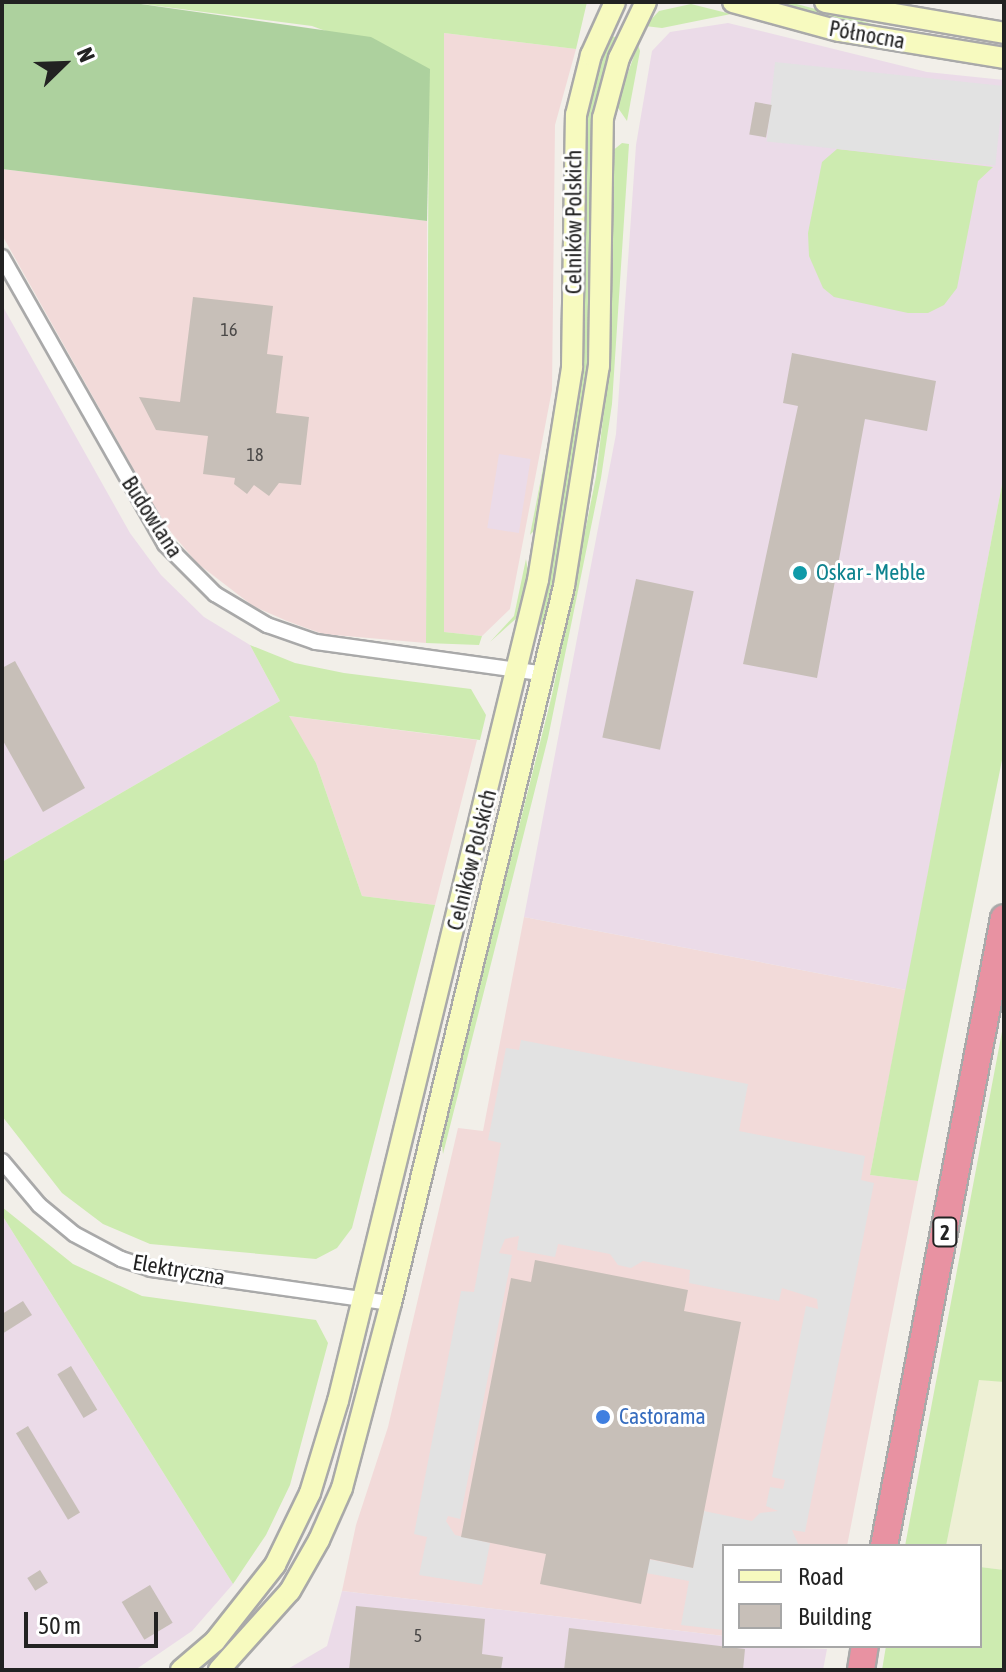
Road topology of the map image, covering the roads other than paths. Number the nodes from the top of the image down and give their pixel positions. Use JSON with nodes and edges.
{"nodes":[{"id":1,"x":615,"y":2,"type":"edge"},
{"id":2,"x":646,"y":2,"type":"edge"},
{"id":3,"x":733,"y":2,"type":"edge"},
{"id":4,"x":825,"y":2,"type":"edge"},
{"id":5,"x":1004,"y":33,"type":"edge"},
{"id":6,"x":1004,"y":58,"type":"edge"},
{"id":7,"x":2,"y":257,"type":"edge"},
{"id":8,"x":520,"y":669,"type":"junction"},
{"id":9,"x":546,"y":674,"type":"junction"},
{"id":10,"x":1004,"y":918,"type":"edge"},
{"id":11,"x":2,"y":1161,"type":"edge"},
{"id":12,"x":363,"y":1297,"type":"junction"},
{"id":13,"x":391,"y":1303,"type":"junction"},
{"id":14,"x":884,"y":1544,"type":"edge"},
{"id":15,"x":215,"y":1641,"type":"junction"},
{"id":16,"x":865,"y":1648,"type":"edge"},
{"id":17,"x":225,"y":1664,"type":"edge"},
{"id":18,"x":181,"y":1670,"type":"edge"},
{"id":19,"x":861,"y":1670,"type":"edge"}],
"edges":[{"from":1,"to":8,"type":"street","name":"Celników Polskich"},
{"from":2,"to":9,"type":"street","name":"Celników Polskich"},
{"from":3,"to":6,"type":"street","name":"Północna"},
{"from":4,"to":5,"type":"street","name":"Północna"},
{"from":7,"to":8,"type":"street","name":"Budowlana"},
{"from":8,"to":9,"type":"street","name":"Budowlana"},
{"from":8,"to":12,"type":"street","name":"Celników Polskich"},
{"from":9,"to":13,"type":"street","name":"Celników Polskich"},
{"from":10,"to":14,"type":"highway","number":"2"},
{"from":11,"to":12,"type":"street","name":"Elektryczna"},
{"from":12,"to":13,"type":"street","name":"Elektryczna"},
{"from":12,"to":15,"type":"street","name":"Celników Polskich"},
{"from":13,"to":17,"type":"street","name":"Celników Polskich"},
{"from":15,"to":17,"type":"street"},
{"from":15,"to":18,"type":"street","name":"Celników Polskich"},
{"from":16,"to":19,"type":"highway"}]}
